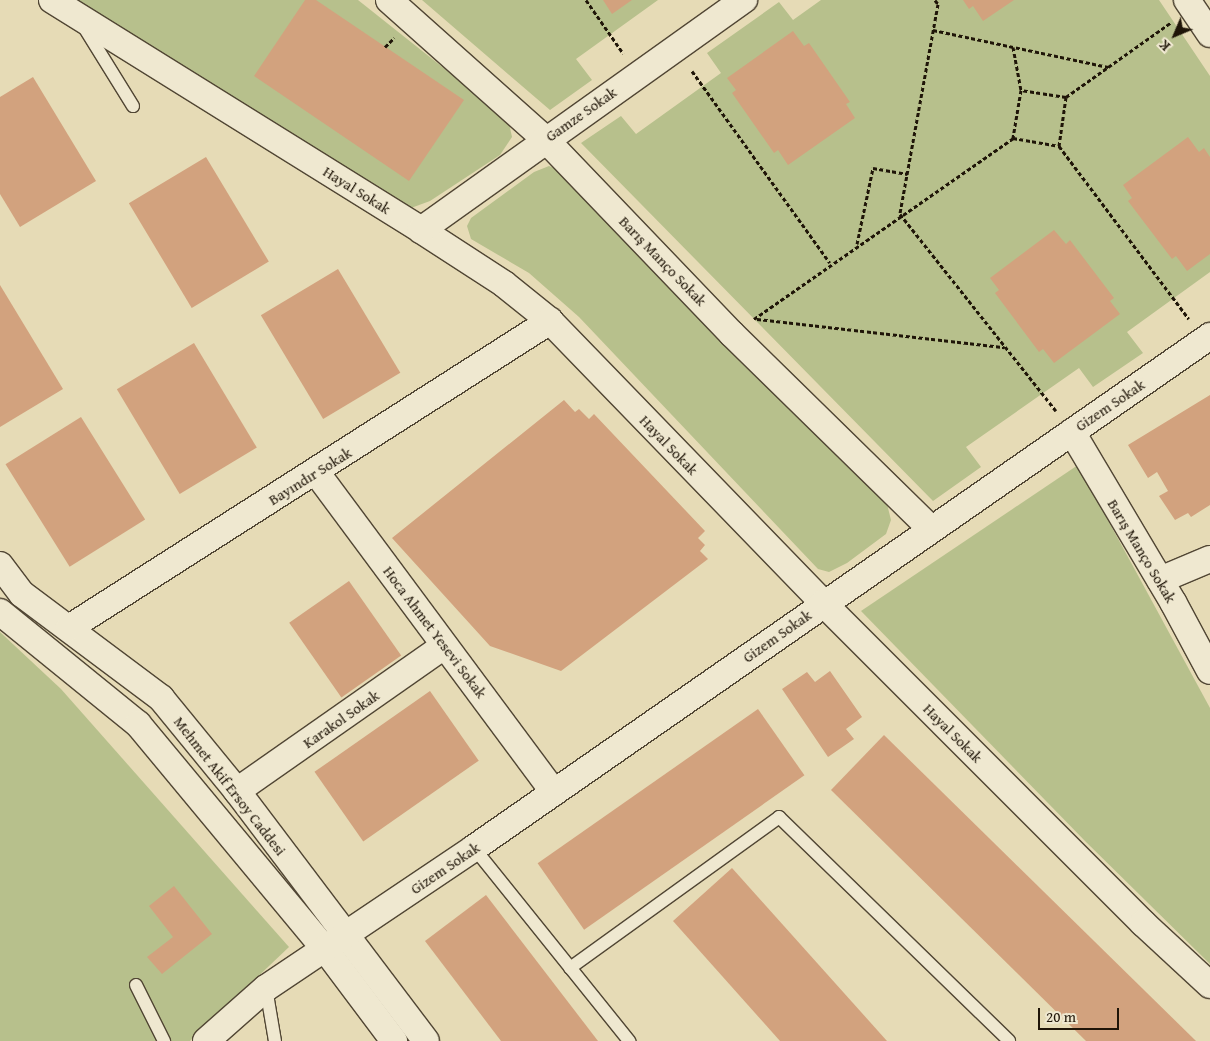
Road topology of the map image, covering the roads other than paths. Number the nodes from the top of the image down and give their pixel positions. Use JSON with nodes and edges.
{"nodes":[{"id":1,"x":52,"y":0,"type":"edge"},
{"id":2,"x":389,"y":0,"type":"edge"},
{"id":3,"x":744,"y":0,"type":"edge"},
{"id":4,"x":1190,"y":4,"type":"edge"},
{"id":5,"x":76,"y":15,"type":"junction"},
{"id":6,"x":1210,"y":34,"type":"edge"},
{"id":7,"x":133,"y":106,"type":"dead end"},
{"id":8,"x":545,"y":139,"type":"junction"},
{"id":9,"x":421,"y":230,"type":"junction"},
{"id":10,"x":550,"y":322,"type":"junction"},
{"id":11,"x":1207,"y":338,"type":"edge"},
{"id":12,"x":1072,"y":432,"type":"junction"},
{"id":13,"x":316,"y":472,"type":"junction"},
{"id":14,"x":931,"y":529,"type":"junction"},
{"id":15,"x":1210,"y":559,"type":"edge"},
{"id":16,"x":0,"y":565,"type":"edge"},
{"id":17,"x":1160,"y":580,"type":"junction"},
{"id":18,"x":823,"y":603,"type":"junction"},
{"id":19,"x":0,"y":612,"type":"edge"},
{"id":20,"x":69,"y":628,"type":"junction"},
{"id":21,"x":444,"y":646,"type":"junction"},
{"id":22,"x":1210,"y":672,"type":"edge"},
{"id":23,"x":238,"y":791,"type":"junction"},
{"id":24,"x":554,"y":792,"type":"junction"},
{"id":25,"x":474,"y":848,"type":"junction"},
{"id":26,"x":335,"y":943,"type":"junction"},
{"id":27,"x":570,"y":968,"type":"junction"},
{"id":28,"x":136,"y":985,"type":"dead end"},
{"id":29,"x":1210,"y":985,"type":"edge"},
{"id":30,"x":266,"y":988,"type":"junction"},
{"id":31,"x":164,"y":1041,"type":"edge"},
{"id":32,"x":206,"y":1041,"type":"edge"},
{"id":33,"x":275,"y":1041,"type":"edge"},
{"id":34,"x":394,"y":1041,"type":"edge"},
{"id":35,"x":426,"y":1041,"type":"edge"},
{"id":36,"x":629,"y":1041,"type":"edge"},
{"id":37,"x":1009,"y":1041,"type":"edge"}],
"edges":[{"from":1,"to":5,"type":"street","name":"Hayal Sokak"},
{"from":2,"to":8,"type":"street","name":"Barış Manço Sokak"},
{"from":3,"to":8,"type":"street","name":"Gamze Sokak"},
{"from":4,"to":6,"type":"street"},
{"from":5,"to":7,"type":"lane"},
{"from":5,"to":9,"type":"street","name":"Hayal Sokak"},
{"from":8,"to":9,"type":"street","name":"Gamze Sokak"},
{"from":8,"to":14,"type":"street","name":"Barış Manço Sokak"},
{"from":9,"to":10,"type":"street","name":"Hayal Sokak"},
{"from":10,"to":13,"type":"street","name":"Bayındır Sokak"},
{"from":10,"to":18,"type":"street","name":"Hayal Sokak"},
{"from":11,"to":12,"type":"street","name":"Gizem Sokak"},
{"from":12,"to":14,"type":"street","name":"Gizem Sokak"},
{"from":12,"to":17,"type":"street","name":"Barış Manço Sokak"},
{"from":13,"to":20,"type":"street","name":"Bayındır Sokak"},
{"from":13,"to":21,"type":"street","name":"Hoca Ahmet Yesevi Sokak"},
{"from":14,"to":18,"type":"street","name":"Gizem Sokak"},
{"from":15,"to":17,"type":"street"},
{"from":16,"to":20,"type":"street","name":"Mehmet Akif Ersoy Caddesi"},
{"from":17,"to":22,"type":"street","name":"Barış Manço Sokak"},
{"from":18,"to":24,"type":"street","name":"Gizem Sokak"},
{"from":18,"to":29,"type":"street","name":"Hayal Sokak"},
{"from":19,"to":26,"type":"street","name":"Mehmet Akif Ersoy Caddesi"},
{"from":20,"to":23,"type":"street","name":"Mehmet Akif Ersoy Caddesi"},
{"from":21,"to":23,"type":"street","name":"Karakol Sokak"},
{"from":21,"to":24,"type":"street","name":"Hoca Ahmet Yesevi Sokak"},
{"from":23,"to":26,"type":"street","name":"Mehmet Akif Ersoy Caddesi"},
{"from":24,"to":25,"type":"street","name":"Gizem Sokak"},
{"from":25,"to":26,"type":"street","name":"Gizem Sokak"},
{"from":25,"to":27,"type":"lane"},
{"from":26,"to":30,"type":"street","name":"Gizem Sokak"},
{"from":26,"to":34,"type":"street","name":"Mehmet Akif Ersoy Caddesi"},
{"from":26,"to":35,"type":"street","name":"Mehmet Akif Ersoy Caddesi"},
{"from":27,"to":36,"type":"lane"},
{"from":27,"to":37,"type":"lane"},
{"from":28,"to":31,"type":"lane"},
{"from":30,"to":32,"type":"street","name":"Gizem Sokak"},
{"from":30,"to":33,"type":"lane"}]}
